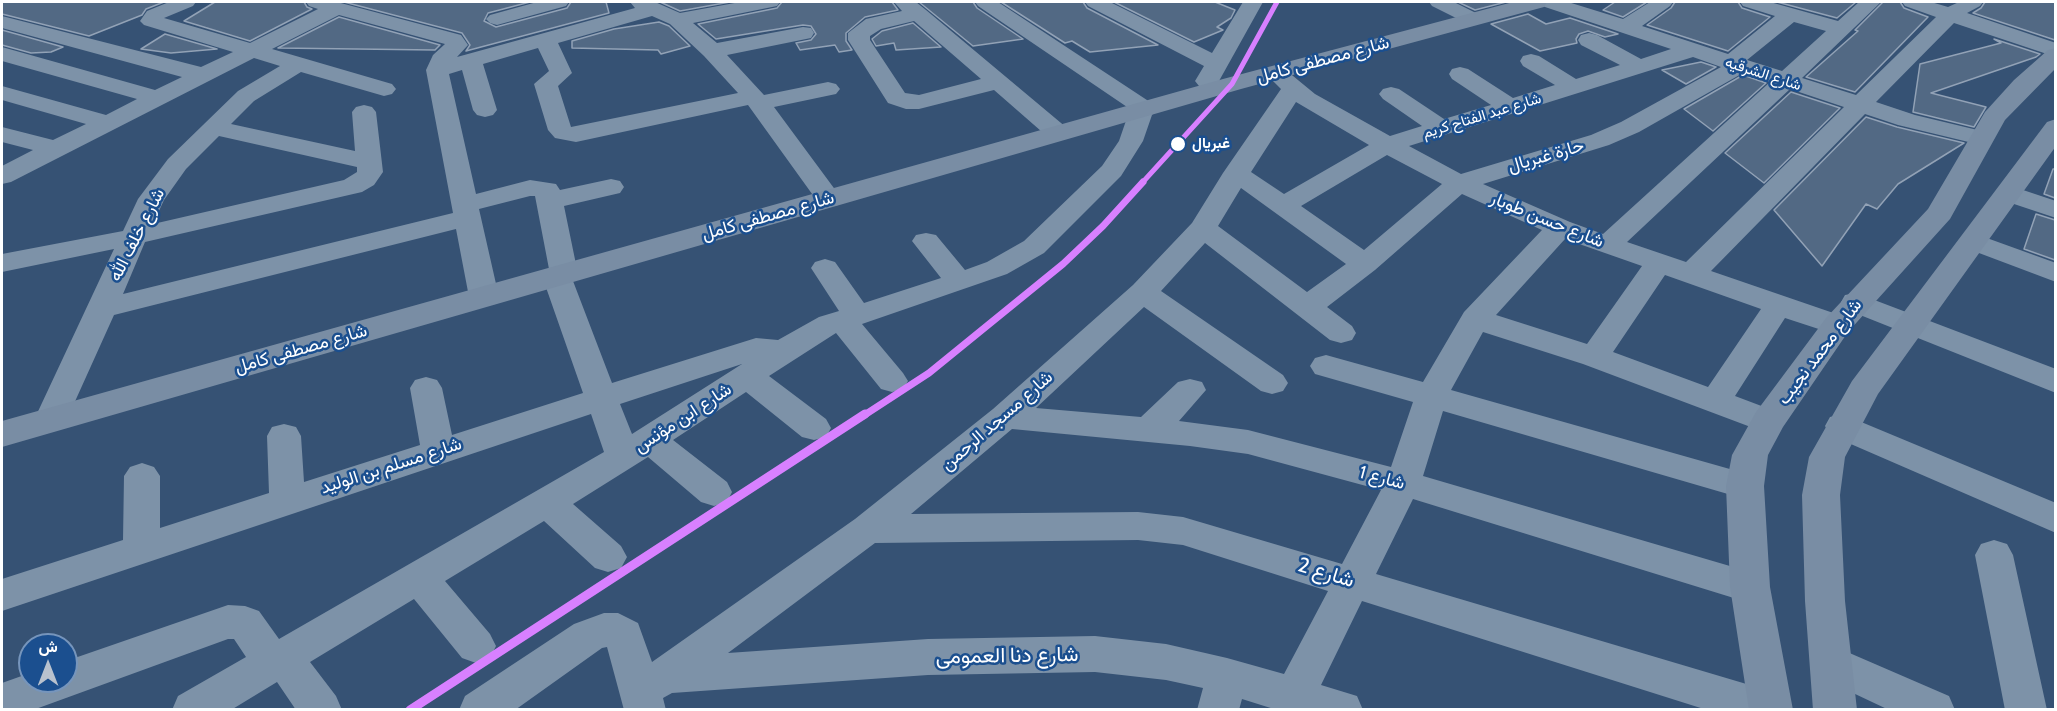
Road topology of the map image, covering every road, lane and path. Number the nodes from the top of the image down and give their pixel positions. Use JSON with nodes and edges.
{"nodes":[{"id":1,"x":186,"y":2,"type":"edge"},
{"id":2,"x":369,"y":2,"type":"edge"},
{"id":3,"x":559,"y":2,"type":"edge"},
{"id":4,"x":770,"y":2,"type":"edge"},
{"id":5,"x":986,"y":2,"type":"edge"},
{"id":6,"x":1095,"y":2,"type":"edge"},
{"id":7,"x":1253,"y":2,"type":"edge"},
{"id":8,"x":1439,"y":2,"type":"edge"},
{"id":9,"x":1536,"y":2,"type":"edge"},
{"id":10,"x":1549,"y":2,"type":"edge"},
{"id":11,"x":1664,"y":2,"type":"edge"},
{"id":12,"x":1750,"y":2,"type":"edge"},
{"id":13,"x":1838,"y":2,"type":"edge"},
{"id":14,"x":1912,"y":2,"type":"edge"},
{"id":15,"x":1973,"y":2,"type":"edge"},
{"id":16,"x":647,"y":5,"type":"edge"},
{"id":17,"x":1868,"y":5,"type":"edge"},
{"id":18,"x":334,"y":7,"type":"edge"},
{"id":19,"x":911,"y":8,"type":"edge"},
{"id":20,"x":1791,"y":14,"type":"junction"},
{"id":21,"x":1951,"y":14,"type":"junction"},
{"id":22,"x":497,"y":19,"type":"dead end"},
{"id":23,"x":1473,"y":19,"type":"junction"},
{"id":24,"x":677,"y":20,"type":"junction"},
{"id":25,"x":2,"y":22,"type":"edge"},
{"id":26,"x":1625,"y":28,"type":"junction"},
{"id":27,"x":1841,"y":29,"type":"junction"},
{"id":28,"x":32,"y":30,"type":"junction"},
{"id":29,"x":545,"y":39,"type":"junction"},
{"id":30,"x":1589,"y":40,"type":"dead end"},
{"id":31,"x":808,"y":42,"type":"dead end"},
{"id":32,"x":2,"y":44,"type":"edge"},
{"id":33,"x":252,"y":50,"type":"junction"},
{"id":34,"x":1692,"y":50,"type":"junction"},
{"id":35,"x":2,"y":54,"type":"edge"},
{"id":36,"x":462,"y":55,"type":"junction"},
{"id":37,"x":720,"y":60,"type":"junction"},
{"id":38,"x":1531,"y":61,"type":"dead end"},
{"id":39,"x":2051,"y":62,"type":"edge"},
{"id":40,"x":298,"y":64,"type":"junction"},
{"id":41,"x":1218,"y":64,"type":"junction"},
{"id":42,"x":1735,"y":64,"type":"junction"},
{"id":43,"x":1640,"y":67,"type":"junction"},
{"id":44,"x":1460,"y":74,"type":"dead end"},
{"id":45,"x":197,"y":78,"type":"junction"},
{"id":46,"x":1783,"y":80,"type":"junction"},
{"id":47,"x":1284,"y":81,"type":"junction"},
{"id":48,"x":998,"y":82,"type":"junction"},
{"id":49,"x":1574,"y":87,"type":"junction"},
{"id":50,"x":828,"y":88,"type":"dead end"},
{"id":51,"x":384,"y":89,"type":"dead end"},
{"id":52,"x":2,"y":93,"type":"edge"},
{"id":53,"x":1199,"y":94,"type":"junction"},
{"id":54,"x":1391,"y":94,"type":"dead end"},
{"id":55,"x":246,"y":96,"type":"junction"},
{"id":56,"x":158,"y":98,"type":"junction"},
{"id":57,"x":756,"y":100,"type":"junction"},
{"id":58,"x":1860,"y":105,"type":"junction"},
{"id":59,"x":1511,"y":107,"type":"junction"},
{"id":60,"x":1143,"y":109,"type":"junction"},
{"id":61,"x":485,"y":110,"type":"dead end"},
{"id":62,"x":364,"y":112,"type":"dead end"},
{"id":63,"x":109,"y":123,"type":"junction"},
{"id":64,"x":214,"y":128,"type":"junction"},
{"id":65,"x":1442,"y":129,"type":"junction"},
{"id":66,"x":2,"y":134,"type":"edge"},
{"id":67,"x":1058,"y":134,"type":"junction"},
{"id":68,"x":1981,"y":138,"type":"junction"},
{"id":69,"x":2051,"y":141,"type":"edge"},
{"id":70,"x":1388,"y":145,"type":"junction"},
{"id":71,"x":56,"y":149,"type":"junction"},
{"id":72,"x":369,"y":162,"type":"junction"},
{"id":73,"x":1236,"y":173,"type":"junction"},
{"id":74,"x":2,"y":176,"type":"edge"},
{"id":75,"x":1459,"y":183,"type":"junction"},
{"id":76,"x":611,"y":187,"type":"dead end"},
{"id":77,"x":2008,"y":193,"type":"junction"},
{"id":78,"x":829,"y":199,"type":"junction"},
{"id":79,"x":549,"y":201,"type":"junction"},
{"id":80,"x":1283,"y":206,"type":"junction"},
{"id":81,"x":2055,"y":210,"type":"edge"},
{"id":82,"x":466,"y":212,"type":"junction"},
{"id":83,"x":1203,"y":228,"type":"junction"},
{"id":84,"x":1560,"y":228,"type":"junction"},
{"id":85,"x":133,"y":237,"type":"junction"},
{"id":86,"x":926,"y":241,"type":"dead end"},
{"id":87,"x":1973,"y":241,"type":"junction"},
{"id":88,"x":1607,"y":245,"type":"junction"},
{"id":89,"x":1659,"y":262,"type":"junction"},
{"id":90,"x":2,"y":263,"type":"edge"},
{"id":91,"x":1365,"y":264,"type":"junction"},
{"id":92,"x":825,"y":268,"type":"dead end"},
{"id":93,"x":1692,"y":273,"type":"junction"},
{"id":94,"x":2055,"y":273,"type":"edge"},
{"id":95,"x":561,"y":275,"type":"junction"},
{"id":96,"x":960,"y":282,"type":"junction"},
{"id":97,"x":1143,"y":292,"type":"junction"},
{"id":98,"x":483,"y":297,"type":"junction"},
{"id":99,"x":1779,"y":304,"type":"junction"},
{"id":100,"x":1307,"y":307,"type":"junction"},
{"id":101,"x":100,"y":309,"type":"junction"},
{"id":102,"x":1846,"y":314,"type":"junction"},
{"id":103,"x":850,"y":317,"type":"junction"},
{"id":104,"x":1475,"y":319,"type":"junction"},
{"id":105,"x":1911,"y":324,"type":"junction"},
{"id":106,"x":1341,"y":333,"type":"dead end"},
{"id":107,"x":782,"y":353,"type":"junction"},
{"id":108,"x":1594,"y":357,"type":"junction"},
{"id":109,"x":1326,"y":366,"type":"dead end"},
{"id":110,"x":747,"y":376,"type":"junction"},
{"id":111,"x":892,"y":381,"type":"dead end"},
{"id":112,"x":1272,"y":382,"type":"dead end"},
{"id":113,"x":2055,"y":382,"type":"edge"},
{"id":114,"x":426,"y":388,"type":"dead end"},
{"id":115,"x":1190,"y":390,"type":"dead end"},
{"id":116,"x":601,"y":397,"type":"junction"},
{"id":117,"x":1431,"y":397,"type":"junction"},
{"id":118,"x":1715,"y":402,"type":"junction"},
{"id":119,"x":1005,"y":417,"type":"junction"},
{"id":120,"x":51,"y":420,"type":"junction"},
{"id":121,"x":1768,"y":421,"type":"junction"},
{"id":122,"x":1842,"y":426,"type":"junction"},
{"id":123,"x":814,"y":428,"type":"dead end"},
{"id":124,"x":1149,"y":430,"type":"junction"},
{"id":125,"x":2,"y":434,"type":"edge"},
{"id":126,"x":284,"y":436,"type":"dead end"},
{"id":127,"x":637,"y":449,"type":"junction"},
{"id":128,"x":438,"y":451,"type":"junction"},
{"id":129,"x":142,"y":476,"type":"dead end"},
{"id":130,"x":1403,"y":483,"type":"junction"},
{"id":131,"x":1745,"y":486,"type":"junction"},
{"id":132,"x":714,"y":492,"type":"dead end"},
{"id":133,"x":287,"y":501,"type":"junction"},
{"id":134,"x":547,"y":502,"type":"junction"},
{"id":135,"x":2055,"y":519,"type":"edge"},
{"id":136,"x":868,"y":529,"type":"junction"},
{"id":137,"x":141,"y":549,"type":"junction"},
{"id":138,"x":1994,"y":555,"type":"dead end"},
{"id":139,"x":608,"y":557,"type":"dead end"},
{"id":140,"x":418,"y":577,"type":"junction"},
{"id":141,"x":1354,"y":582,"type":"junction"},
{"id":142,"x":1750,"y":587,"type":"junction"},
{"id":143,"x":2,"y":595,"type":"edge"},
{"id":144,"x":476,"y":646,"type":"dead end"},
{"id":145,"x":278,"y":660,"type":"junction"},
{"id":146,"x":1831,"y":663,"type":"junction"},
{"id":147,"x":78,"y":675,"type":"edge"},
{"id":148,"x":650,"y":692,"type":"edge"},
{"id":149,"x":27,"y":693,"type":"edge"},
{"id":150,"x":1223,"y":693,"type":"edge"},
{"id":151,"x":1295,"y":694,"type":"junction"},
{"id":152,"x":2,"y":702,"type":"edge"},
{"id":153,"x":193,"y":710,"type":"edge"},
{"id":154,"x":321,"y":710,"type":"edge"},
{"id":155,"x":480,"y":710,"type":"edge"},
{"id":156,"x":1342,"y":710,"type":"edge"},
{"id":157,"x":1771,"y":710,"type":"edge"},
{"id":158,"x":1835,"y":710,"type":"edge"},
{"id":159,"x":1934,"y":710,"type":"edge"},
{"id":160,"x":2026,"y":710,"type":"edge"}],
"edges":[{"from":1,"to":33,"type":"street"},
{"from":2,"to":18,"type":"street"},
{"from":3,"to":22,"type":"street"},
{"from":4,"to":24,"type":"street"},
{"from":5,"to":60,"type":"street"},
{"from":6,"to":41,"type":"street"},
{"from":7,"to":41,"type":"street"},
{"from":8,"to":23,"type":"street"},
{"from":9,"to":23,"type":"main road","name":"شارع مصطفى كامل"},
{"from":10,"to":26,"type":"street","name":"شارع الشرقيه"},
{"from":11,"to":26,"type":"street"},
{"from":12,"to":20,"type":"street"},
{"from":13,"to":17,"type":"street"},
{"from":14,"to":21,"type":"street"},
{"from":15,"to":21,"type":"street"},
{"from":16,"to":24,"type":"street"},
{"from":16,"to":29,"type":"street"},
{"from":17,"to":27,"type":"street"},
{"from":18,"to":33,"type":"street"},
{"from":18,"to":36,"type":"street"},
{"from":19,"to":48,"type":"street"},
{"from":19,"to":48,"type":"street"},
{"from":20,"to":27,"type":"street"},
{"from":20,"to":42,"type":"street","name":"حارة غبريال"},
{"from":21,"to":39,"type":"street"},
{"from":21,"to":58,"type":"street"},
{"from":23,"to":47,"type":"main road","name":"شارع مصطفى كامل"},
{"from":24,"to":37,"type":"street"},
{"from":25,"to":28,"type":"street"},
{"from":26,"to":34,"type":"street","name":"شارع الشرقيه"},
{"from":27,"to":46,"type":"street"},
{"from":28,"to":32,"type":"street"},
{"from":28,"to":45,"type":"street"},
{"from":29,"to":36,"type":"street"},
{"from":29,"to":57,"type":"street"},
{"from":30,"to":43,"type":"street"},
{"from":31,"to":37,"type":"street"},
{"from":33,"to":40,"type":"street"},
{"from":33,"to":45,"type":"street"},
{"from":34,"to":42,"type":"street","name":"شارع الشرقيه"},
{"from":34,"to":43,"type":"street","name":"شارع عبد الفتاح كريم"},
{"from":35,"to":56,"type":"street"},
{"from":36,"to":61,"type":"street"},
{"from":36,"to":82,"type":"street"},
{"from":37,"to":57,"type":"street"},
{"from":38,"to":49,"type":"street"},
{"from":39,"to":68,"type":"main road","name":"شارع محمد نجيب"},
{"from":40,"to":51,"type":"street"},
{"from":40,"to":55,"type":"street","name":"شارع خلف الله"},
{"from":41,"to":53,"type":"street"},
{"from":42,"to":46,"type":"street","name":"شارع الشرقيه"},
{"from":42,"to":75,"type":"street","name":"حارة غبريال"},
{"from":43,"to":49,"type":"street","name":"شارع عبد الفتاح كريم"},
{"from":44,"to":59,"type":"street"},
{"from":45,"to":55,"type":"street"},
{"from":45,"to":56,"type":"street"},
{"from":46,"to":58,"type":"street","name":"شارع الشرقيه"},
{"from":46,"to":88,"type":"street"},
{"from":47,"to":53,"type":"main road","name":"شارع مصطفى كامل"},
{"from":47,"to":70,"type":"street","name":"شارع حسن طوبار"},
{"from":47,"to":73,"type":"street","name":"شارع مسجد الرحمن"},
{"from":48,"to":67,"type":"street"},
{"from":49,"to":59,"type":"street","name":"شارع عبد الفتاح كريم"},
{"from":50,"to":57,"type":"street"},
{"from":52,"to":63,"type":"street"},
{"from":53,"to":60,"type":"main road","name":"شارع مصطفى كامل"},
{"from":54,"to":65,"type":"street"},
{"from":55,"to":64,"type":"street","name":"شارع خلف الله"},
{"from":56,"to":63,"type":"street"},
{"from":57,"to":78,"type":"street"},
{"from":58,"to":68,"type":"street","name":"شارع الشرقيه"},
{"from":58,"to":93,"type":"street"},
{"from":59,"to":65,"type":"street","name":"شارع عبد الفتاح كريم"},
{"from":60,"to":67,"type":"main road","name":"شارع مصطفى كامل"},
{"from":60,"to":96,"type":"street","name":"شارع ابن مؤنس"},
{"from":62,"to":72,"type":"street"},
{"from":63,"to":71,"type":"street"},
{"from":64,"to":72,"type":"street"},
{"from":64,"to":85,"type":"street","name":"شارع خلف الله"},
{"from":65,"to":70,"type":"street","name":"شارع عبد الفتاح كريم"},
{"from":66,"to":71,"type":"street"},
{"from":67,"to":78,"type":"main road","name":"شارع مصطفى كامل"},
{"from":68,"to":102,"type":"main road","name":"شارع محمد نجيب"},
{"from":69,"to":77,"type":"main road"},
{"from":70,"to":75,"type":"street","name":"شارع حسن طوبار"},
{"from":70,"to":80,"type":"street","name":"شارع عبد الفتاح كريم"},
{"from":71,"to":74,"type":"street"},
{"from":72,"to":85,"type":"street"},
{"from":73,"to":80,"type":"street"},
{"from":73,"to":83,"type":"street","name":"شارع مسجد الرحمن"},
{"from":75,"to":84,"type":"street","name":"شارع حسن طوبار"},
{"from":75,"to":91,"type":"street","name":"حارة غبريال"},
{"from":76,"to":79,"type":"street"},
{"from":77,"to":81,"type":"street"},
{"from":77,"to":87,"type":"main road"},
{"from":78,"to":95,"type":"main road","name":"شارع مصطفى كامل"},
{"from":79,"to":82,"type":"street"},
{"from":79,"to":95,"type":"street"},
{"from":80,"to":91,"type":"street"},
{"from":82,"to":98,"type":"street"},
{"from":82,"to":101,"type":"street"},
{"from":83,"to":97,"type":"street","name":"شارع مسجد الرحمن"},
{"from":83,"to":100,"type":"street"},
{"from":84,"to":88,"type":"street","name":"شارع حسن طوبار"},
{"from":84,"to":104,"type":"street"},
{"from":85,"to":90,"type":"street"},
{"from":85,"to":101,"type":"street","name":"شارع خلف الله"},
{"from":86,"to":96,"type":"street"},
{"from":87,"to":94,"type":"street"},
{"from":87,"to":105,"type":"main road"},
{"from":88,"to":89,"type":"street","name":"شارع حسن طوبار"},
{"from":89,"to":93,"type":"street","name":"شارع حسن طوبار"},
{"from":89,"to":108,"type":"street"},
{"from":91,"to":100,"type":"street","name":"حارة غبريال"},
{"from":92,"to":103,"type":"street"},
{"from":93,"to":99,"type":"street","name":"شارع حسن طوبار"},
{"from":95,"to":98,"type":"main road","name":"شارع مصطفى كامل"},
{"from":95,"to":116,"type":"street"},
{"from":96,"to":103,"type":"street","name":"شارع ابن مؤنس"},
{"from":97,"to":112,"type":"street"},
{"from":97,"to":119,"type":"street","name":"شارع مسجد الرحمن"},
{"from":98,"to":120,"type":"main road","name":"شارع مصطفى كامل"},
{"from":99,"to":102,"type":"street","name":"شارع حسن طوبار"},
{"from":99,"to":118,"type":"street"},
{"from":100,"to":106,"type":"street"},
{"from":101,"to":120,"type":"street","name":"شارع خلف الله"},
{"from":102,"to":105,"type":"street","name":"شارع حسن طوبار"},
{"from":102,"to":121,"type":"main road","name":"شارع محمد نجيب"},
{"from":103,"to":107,"type":"street","name":"شارع ابن مؤنس"},
{"from":103,"to":111,"type":"street"},
{"from":104,"to":108,"type":"street"},
{"from":104,"to":117,"type":"street"},
{"from":105,"to":113,"type":"street","name":"شارع حسن طوبار"},
{"from":105,"to":122,"type":"main road"},
{"from":107,"to":110,"type":"street","name":"شارع ابن مؤنس"},
{"from":107,"to":116,"type":"street","name":"شارع مسلم بن الوليد"},
{"from":108,"to":118,"type":"street"},
{"from":109,"to":117,"type":"street"},
{"from":110,"to":123,"type":"street"},
{"from":110,"to":127,"type":"street","name":"شارع ابن مؤنس"},
{"from":114,"to":128,"type":"street"},
{"from":115,"to":124,"type":"street"},
{"from":116,"to":127,"type":"street"},
{"from":116,"to":128,"type":"street","name":"شارع مسلم بن الوليد"},
{"from":117,"to":130,"type":"street"},
{"from":117,"to":131,"type":"street"},
{"from":118,"to":121,"type":"street"},
{"from":119,"to":124,"type":"street","name":"شارع 1"},
{"from":119,"to":136,"type":"street","name":"شارع مسجد الرحمن"},
{"from":120,"to":125,"type":"main road","name":"شارع مصطفى كامل"},
{"from":121,"to":131,"type":"main road","name":"شارع محمد نجيب"},
{"from":122,"to":135,"type":"street"},
{"from":122,"to":146,"type":"main road"},
{"from":124,"to":130,"type":"street","name":"شارع 1"},
{"from":126,"to":133,"type":"street"},
{"from":127,"to":132,"type":"street"},
{"from":127,"to":134,"type":"street","name":"شارع ابن مؤنس"},
{"from":128,"to":133,"type":"street","name":"شارع مسلم بن الوليد"},
{"from":129,"to":137,"type":"street"},
{"from":130,"to":141,"type":"street"},
{"from":130,"to":142,"type":"street","name":"شارع 1"},
{"from":131,"to":142,"type":"main road","name":"شارع محمد نجيب"},
{"from":133,"to":137,"type":"street","name":"شارع مسلم بن الوليد"},
{"from":134,"to":139,"type":"street"},
{"from":134,"to":140,"type":"street","name":"شارع ابن مؤنس"},
{"from":136,"to":141,"type":"street","name":"شارع 2"},
{"from":136,"to":148,"type":"street","name":"شارع مسجد الرحمن"},
{"from":137,"to":143,"type":"street","name":"شارع مسلم بن الوليد"},
{"from":138,"to":160,"type":"street"},
{"from":140,"to":144,"type":"street"},
{"from":140,"to":145,"type":"street","name":"شارع ابن مؤنس"},
{"from":141,"to":151,"type":"street"},
{"from":141,"to":157,"type":"street","name":"شارع 2"},
{"from":142,"to":157,"type":"main road","name":"شارع محمد نجيب"},
{"from":145,"to":147,"type":"street"},
{"from":145,"to":153,"type":"street","name":"شارع ابن مؤنس"},
{"from":145,"to":154,"type":"street"},
{"from":146,"to":158,"type":"main road"},
{"from":146,"to":159,"type":"street"},
{"from":148,"to":150,"type":"street","name":"شارع دنا العمومى"},
{"from":148,"to":155,"type":"street"},
{"from":149,"to":152,"type":"street"},
{"from":150,"to":151,"type":"street","name":"شارع دنا العمومى"},
{"from":151,"to":156,"type":"street","name":"شارع دنا العمومى"}]}
